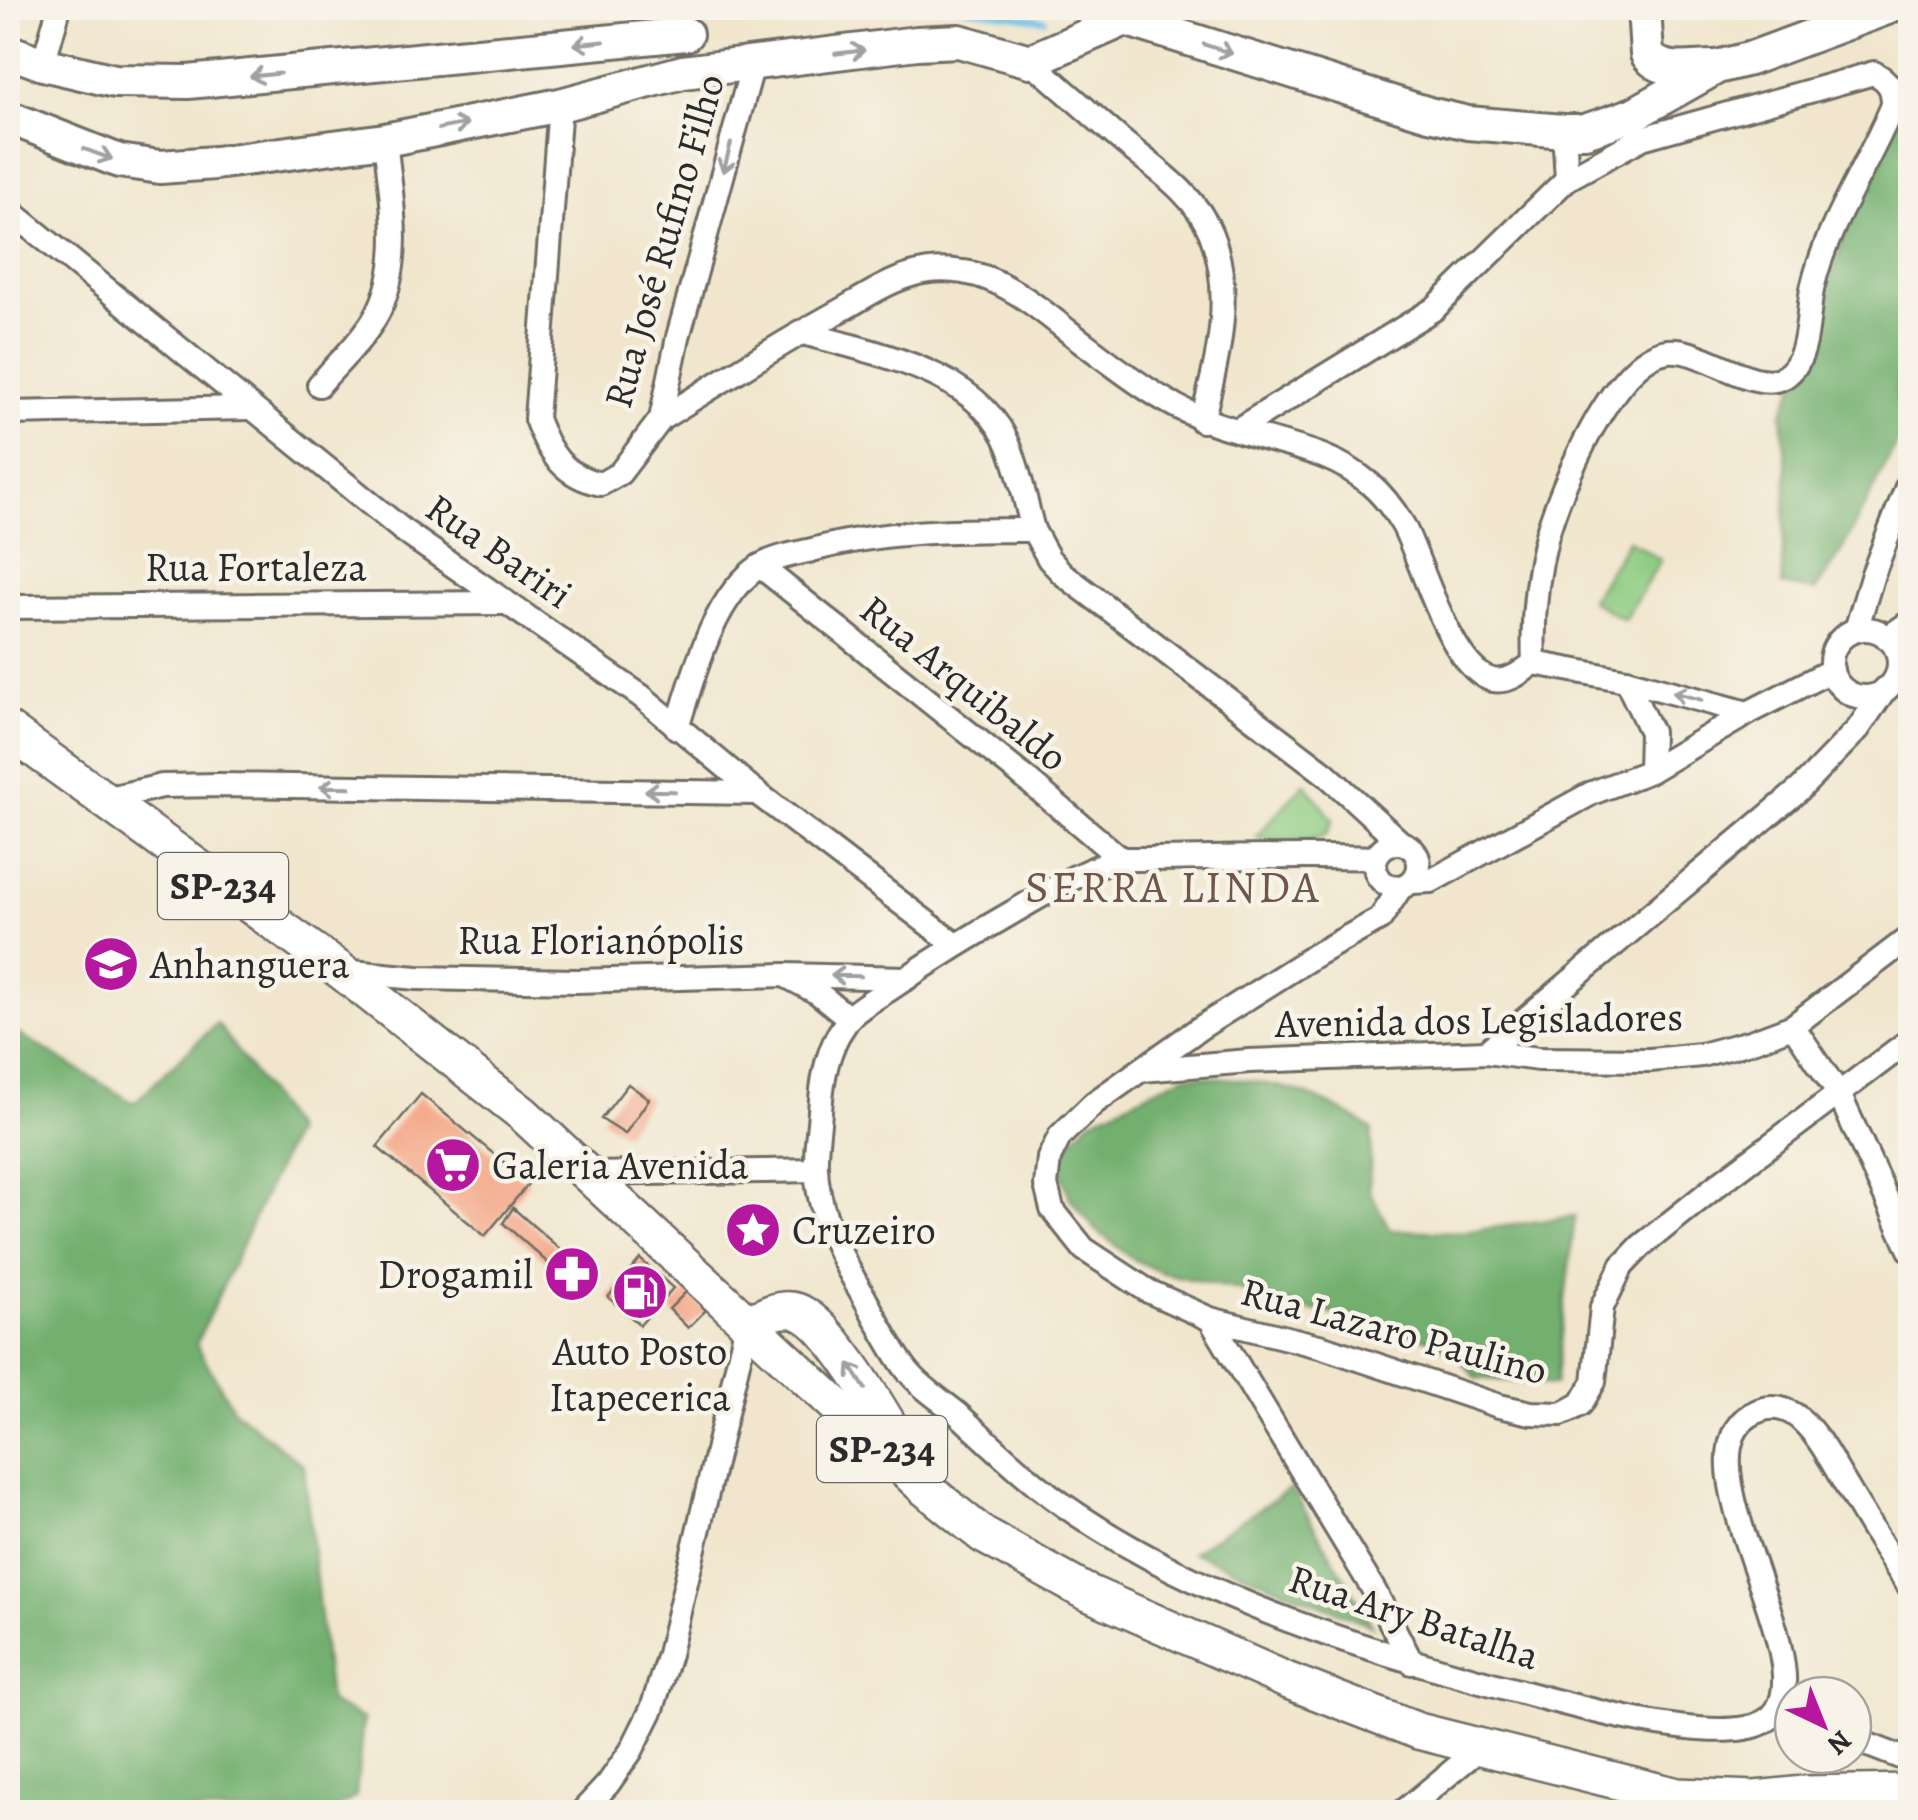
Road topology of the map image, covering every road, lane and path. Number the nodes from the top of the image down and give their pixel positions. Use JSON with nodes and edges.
{"nodes":[{"id":1,"x":59,"y":8,"type":"edge"},
{"id":2,"x":1093,"y":8,"type":"edge"},
{"id":3,"x":1644,"y":8,"type":"edge"},
{"id":4,"x":1888,"y":8,"type":"edge"},
{"id":5,"x":1125,"y":19,"type":"junction"},
{"id":6,"x":691,"y":21,"type":"edge"},
{"id":7,"x":1030,"y":61,"type":"junction"},
{"id":8,"x":22,"y":63,"type":"edge"},
{"id":9,"x":754,"y":64,"type":"junction"},
{"id":10,"x":1717,"y":66,"type":"junction"},
{"id":11,"x":683,"y":72,"type":"junction"},
{"id":12,"x":560,"y":105,"type":"junction"},
{"id":13,"x":8,"y":117,"type":"edge"},
{"id":14,"x":1638,"y":126,"type":"junction"},
{"id":15,"x":1564,"y":131,"type":"junction"},
{"id":16,"x":385,"y":140,"type":"junction"},
{"id":17,"x":1567,"y":179,"type":"junction"},
{"id":18,"x":8,"y":208,"type":"edge"},
{"id":19,"x":32,"y":228,"type":"junction"},
{"id":20,"x":8,"y":229,"type":"edge"},
{"id":21,"x":800,"y":332,"type":"junction"},
{"id":22,"x":319,"y":385,"type":"dead end"},
{"id":23,"x":248,"y":408,"type":"junction"},
{"id":24,"x":8,"y":413,"type":"edge"},
{"id":25,"x":661,"y":419,"type":"junction"},
{"id":26,"x":1202,"y":422,"type":"junction"},
{"id":27,"x":1237,"y":430,"type":"junction"},
{"id":28,"x":1910,"y":478,"type":"edge"},
{"id":29,"x":1033,"y":530,"type":"junction"},
{"id":30,"x":760,"y":566,"type":"junction"},
{"id":31,"x":506,"y":603,"type":"junction"},
{"id":32,"x":8,"y":606,"type":"edge"},
{"id":33,"x":1910,"y":622,"type":"edge"},
{"id":34,"x":1856,"y":630,"type":"junction"},
{"id":35,"x":1887,"y":638,"type":"junction"},
{"id":36,"x":1534,"y":663,"type":"junction"},
{"id":37,"x":1832,"y":670,"type":"junction"},
{"id":38,"x":1626,"y":680,"type":"junction"},
{"id":39,"x":1895,"y":688,"type":"edge"},
{"id":40,"x":1748,"y":713,"type":"junction"},
{"id":41,"x":678,"y":728,"type":"junction"},
{"id":42,"x":8,"y":730,"type":"edge"},
{"id":43,"x":1650,"y":771,"type":"junction"},
{"id":44,"x":757,"y":793,"type":"junction"},
{"id":45,"x":105,"y":798,"type":"junction"},
{"id":46,"x":1121,"y":859,"type":"junction"},
{"id":47,"x":1393,"y":866,"type":"junction"},
{"id":48,"x":1910,"y":937,"type":"edge"},
{"id":49,"x":956,"y":946,"type":"junction"},
{"id":50,"x":341,"y":971,"type":"junction"},
{"id":51,"x":785,"y":975,"type":"junction"},
{"id":52,"x":417,"y":978,"type":"junction"},
{"id":53,"x":906,"y":978,"type":"junction"},
{"id":54,"x":378,"y":1002,"type":"junction"},
{"id":55,"x":848,"y":1018,"type":"junction"},
{"id":56,"x":1793,"y":1026,"type":"junction"},
{"id":57,"x":1910,"y":1040,"type":"edge"},
{"id":58,"x":1486,"y":1052,"type":"junction"},
{"id":59,"x":1140,"y":1070,"type":"junction"},
{"id":60,"x":1839,"y":1094,"type":"junction"},
{"id":61,"x":816,"y":1170,"type":"junction"},
{"id":62,"x":591,"y":1174,"type":"junction"},
{"id":63,"x":1910,"y":1250,"type":"edge"},
{"id":64,"x":1210,"y":1320,"type":"junction"},
{"id":65,"x":747,"y":1324,"type":"junction"},
{"id":66,"x":926,"y":1489,"type":"junction"},
{"id":67,"x":1910,"y":1586,"type":"edge"},
{"id":68,"x":1412,"y":1663,"type":"junction"},
{"id":69,"x":1783,"y":1675,"type":"edge"},
{"id":70,"x":1773,"y":1719,"type":"edge"},
{"id":71,"x":1873,"y":1747,"type":"edge"},
{"id":72,"x":1470,"y":1758,"type":"junction"},
{"id":73,"x":1910,"y":1761,"type":"edge"},
{"id":74,"x":1910,"y":1792,"type":"edge"},
{"id":75,"x":1803,"y":1803,"type":"edge"},
{"id":76,"x":582,"y":1812,"type":"edge"},
{"id":77,"x":1403,"y":1812,"type":"edge"}],
"edges":[{"from":1,"to":8,"type":"street"},
{"from":2,"to":5,"type":"street"},
{"from":3,"to":10,"type":"main road"},
{"from":4,"to":10,"type":"main road"},
{"from":5,"to":7,"type":"main road"},
{"from":5,"to":15,"type":"main road","one_way":true},
{"from":6,"to":8,"type":"main road","one_way":true},
{"from":6,"to":11,"type":"main road"},
{"from":9,"to":7,"type":"main road","one_way":true},
{"from":7,"to":26,"type":"street"},
{"from":9,"to":11,"type":"main road"},
{"from":9,"to":25,"type":"street","name":"Rua José Rufino Filho","one_way":true},
{"from":10,"to":14,"type":"main road"},
{"from":11,"to":12,"type":"main road"},
{"from":16,"to":12,"type":"main road","one_way":true},
{"from":12,"to":25,"type":"street","name":"Rua José Rufino Filho"},
{"from":13,"to":16,"type":"main road","one_way":true},
{"from":14,"to":15,"type":"main road"},
{"from":14,"to":17,"type":"street"},
{"from":14,"to":36,"type":"street"},
{"from":15,"to":17,"type":"street"},
{"from":16,"to":22,"type":"street"},
{"from":17,"to":27,"type":"street"},
{"from":18,"to":19,"type":"street","name":"Rua Bariri"},
{"from":19,"to":20,"type":"street"},
{"from":19,"to":23,"type":"street","name":"Rua Bariri"},
{"from":21,"to":25,"type":"street"},
{"from":21,"to":26,"type":"street"},
{"from":21,"to":29,"type":"street"},
{"from":23,"to":24,"type":"street"},
{"from":23,"to":31,"type":"street","name":"Rua Bariri"},
{"from":26,"to":27,"type":"street"},
{"from":27,"to":36,"type":"street"},
{"from":28,"to":34,"type":"street"},
{"from":29,"to":30,"type":"street"},
{"from":29,"to":47,"type":"street"},
{"from":30,"to":41,"type":"street"},
{"from":30,"to":46,"type":"street","name":"Rua Arquibaldo"},
{"from":31,"to":32,"type":"street","name":"Rua Fortaleza"},
{"from":31,"to":41,"type":"street","name":"Rua Bariri"},
{"from":33,"to":35,"type":"street"},
{"from":34,"to":35,"type":"street"},
{"from":34,"to":37,"type":"street"},
{"from":35,"to":39,"type":"street"},
{"from":36,"to":38,"type":"street"},
{"from":37,"to":39,"type":"street"},
{"from":37,"to":40,"type":"street"},
{"from":40,"to":38,"type":"street","one_way":true},
{"from":38,"to":43,"type":"street"},
{"from":39,"to":58,"type":"street"},
{"from":40,"to":43,"type":"street"},
{"from":41,"to":44,"type":"street","name":"Rua Bariri"},
{"from":42,"to":45,"type":"main road","number":"SP-234"},
{"from":43,"to":47,"type":"street"},
{"from":44,"to":45,"type":"street","one_way":true},
{"from":44,"to":49,"type":"street","name":"Rua Bariri"},
{"from":45,"to":50,"type":"main road","number":"SP-234"},
{"from":46,"to":47,"type":"street"},
{"from":46,"to":49,"type":"street"},
{"from":47,"to":59,"type":"street","name":"Rua Lazaro Paulino"},
{"from":48,"to":56,"type":"street","name":"Avenida dos Legisladores"},
{"from":49,"to":53,"type":"street"},
{"from":50,"to":52,"type":"street","name":"Rua Florianópolis"},
{"from":50,"to":54,"type":"main road","number":"SP-234"},
{"from":51,"to":52,"type":"street","name":"Rua Florianópolis"},
{"from":53,"to":51,"type":"street","name":"Rua Florianópolis","one_way":true},
{"from":51,"to":55,"type":"street","name":"Rua Florianópolis"},
{"from":52,"to":54,"type":"street","name":"Rua Florianópolis"},
{"from":53,"to":55,"type":"street"},
{"from":54,"to":62,"type":"main road","number":"SP-234"},
{"from":55,"to":61,"type":"street","name":"Rua Ary Batalha"},
{"from":56,"to":58,"type":"street","name":"Avenida dos Legisladores"},
{"from":56,"to":60,"type":"street"},
{"from":57,"to":60,"type":"street","name":"Rua Lazaro Paulino"},
{"from":58,"to":59,"type":"street","name":"Avenida dos Legisladores"},
{"from":59,"to":64,"type":"street","name":"Rua Lazaro Paulino"},
{"from":60,"to":63,"type":"street"},
{"from":60,"to":64,"type":"street","name":"Rua Lazaro Paulino"},
{"from":61,"to":62,"type":"street"},
{"from":61,"to":68,"type":"street","name":"Rua Ary Batalha"},
{"from":62,"to":65,"type":"main road","number":"SP-234"},
{"from":64,"to":68,"type":"street"},
{"from":65,"to":66,"type":"main road","number":"SP-234"},
{"from":66,"to":65,"type":"main road","one_way":true},
{"from":65,"to":76,"type":"street"},
{"from":66,"to":72,"type":"main road","number":"SP-234"},
{"from":67,"to":69,"type":"street","name":"Rua Ary Batalha"},
{"from":68,"to":70,"type":"street","name":"Rua Ary Batalha"},
{"from":71,"to":73,"type":"street"},
{"from":72,"to":75,"type":"main road","number":"SP-234"},
{"from":72,"to":77,"type":"street"},
{"from":74,"to":75,"type":"main road","number":"SP-234"}]}
